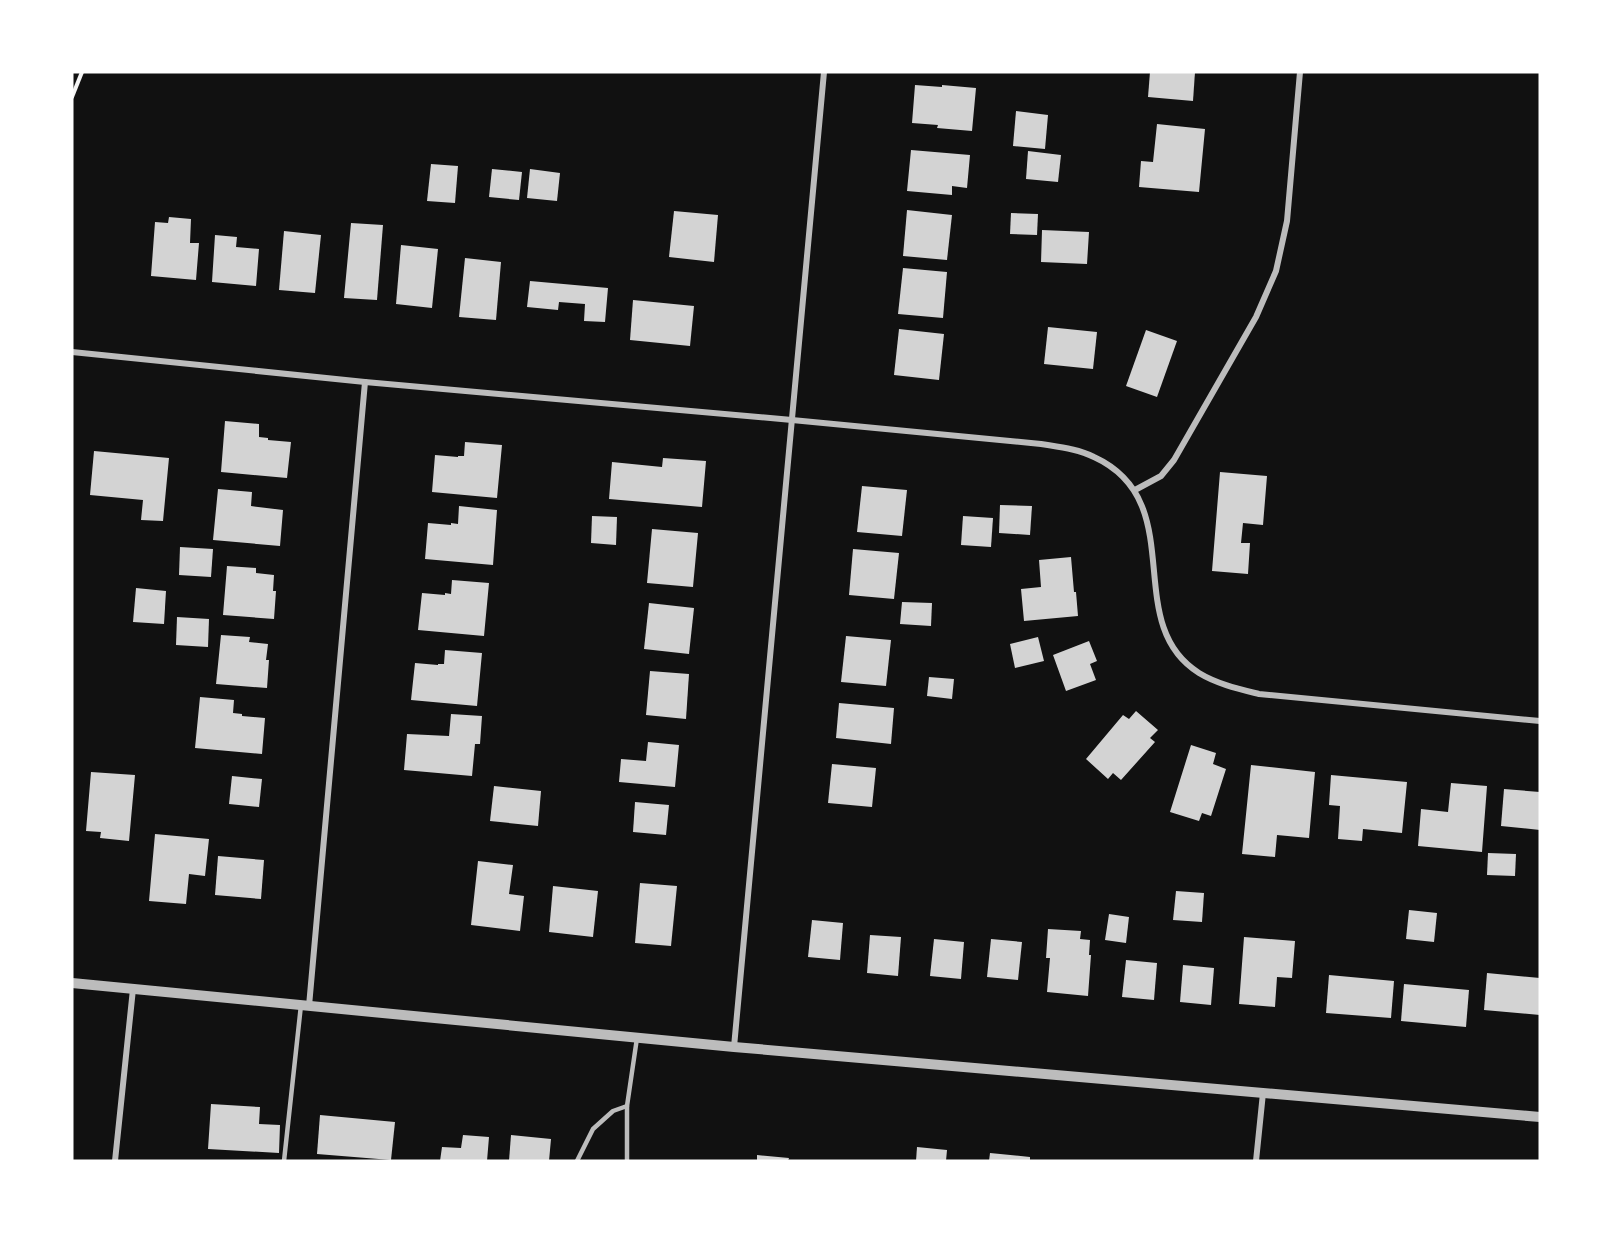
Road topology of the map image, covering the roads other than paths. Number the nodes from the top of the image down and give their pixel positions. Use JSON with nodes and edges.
{"nodes":[{"id":1,"x":824,"y":72,"type":"edge"},
{"id":2,"x":1300,"y":72,"type":"edge"},
{"id":3,"x":72,"y":352,"type":"edge"},
{"id":4,"x":365,"y":382,"type":"junction"},
{"id":5,"x":792,"y":420,"type":"junction"},
{"id":6,"x":1136,"y":490,"type":"junction"},
{"id":7,"x":1540,"y":721,"type":"edge"},
{"id":8,"x":72,"y":983,"type":"edge"},
{"id":9,"x":133,"y":989,"type":"junction"},
{"id":10,"x":305,"y":1006,"type":"junction"},
{"id":11,"x":637,"y":1038,"type":"junction"},
{"id":12,"x":734,"y":1047,"type":"junction"},
{"id":13,"x":1263,"y":1093,"type":"junction"},
{"id":14,"x":627,"y":1106,"type":"junction"},
{"id":15,"x":1540,"y":1117,"type":"edge"},
{"id":16,"x":115,"y":1161,"type":"edge"},
{"id":17,"x":284,"y":1161,"type":"edge"},
{"id":18,"x":577,"y":1161,"type":"edge"},
{"id":19,"x":627,"y":1161,"type":"edge"},
{"id":20,"x":1256,"y":1161,"type":"edge"}],
"edges":[{"from":1,"to":5,"type":"street"},
{"from":2,"to":6,"type":"street"},
{"from":3,"to":4,"type":"street"},
{"from":4,"to":5,"type":"street"},
{"from":4,"to":10,"type":"street"},
{"from":5,"to":6,"type":"street"},
{"from":5,"to":12,"type":"street"},
{"from":6,"to":7,"type":"street"},
{"from":8,"to":9,"type":"street"},
{"from":9,"to":10,"type":"street"},
{"from":9,"to":16,"type":"street"},
{"from":10,"to":11,"type":"street"},
{"from":10,"to":17,"type":"lane"},
{"from":11,"to":12,"type":"street"},
{"from":11,"to":14,"type":"lane"},
{"from":12,"to":13,"type":"street"},
{"from":13,"to":15,"type":"street"},
{"from":13,"to":20,"type":"street"},
{"from":14,"to":18,"type":"lane"},
{"from":14,"to":19,"type":"lane"}]}
